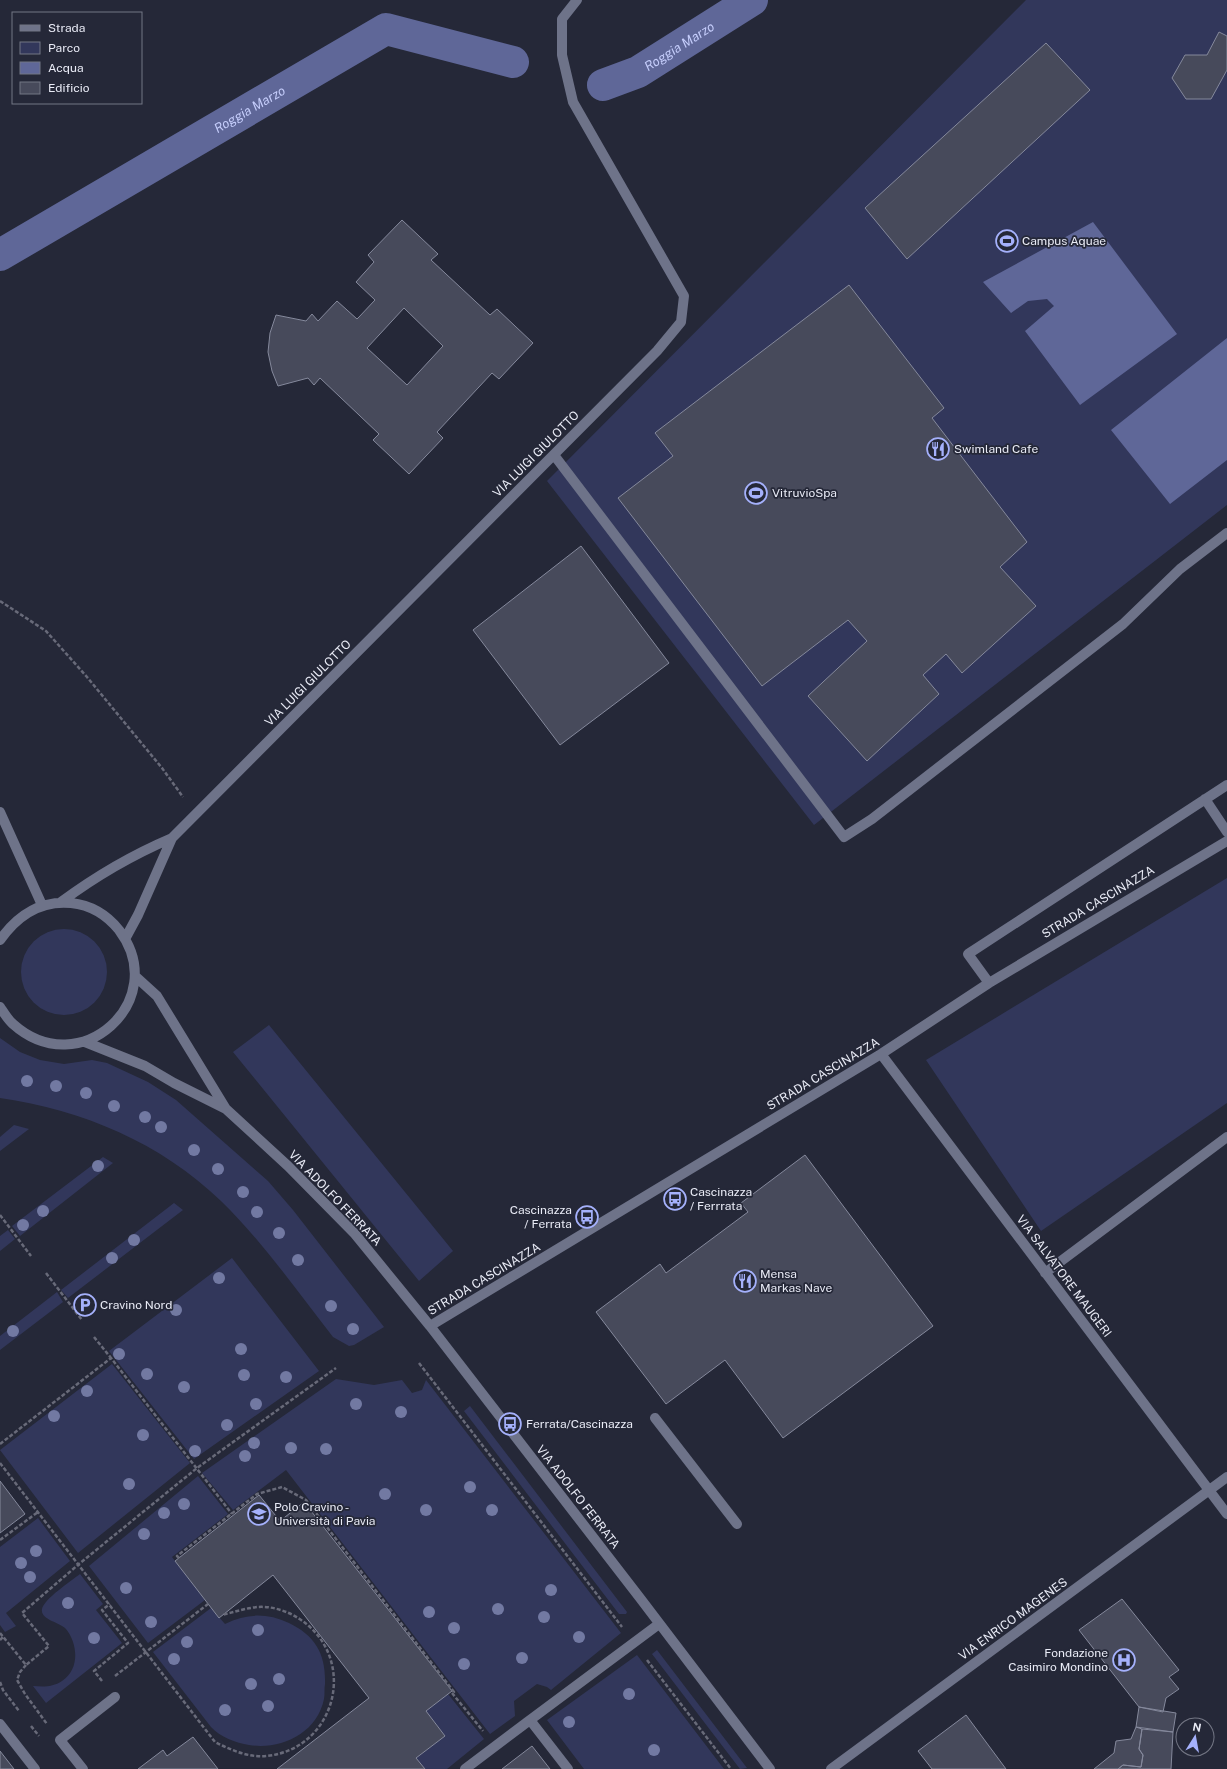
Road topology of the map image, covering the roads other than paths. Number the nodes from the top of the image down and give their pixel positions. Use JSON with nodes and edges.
{"nodes":[{"id":1,"x":577,"y":0,"type":"edge"},
{"id":2,"x":554,"y":455,"type":"junction"},
{"id":3,"x":1227,"y":533,"type":"edge"},
{"id":4,"x":1227,"y":785,"type":"edge"},
{"id":5,"x":1205,"y":799,"type":"junction"},
{"id":6,"x":0,"y":812,"type":"edge"},
{"id":7,"x":1227,"y":832,"type":"edge"},
{"id":8,"x":172,"y":838,"type":"junction"},
{"id":9,"x":1227,"y":840,"type":"edge"},
{"id":10,"x":61,"y":902,"type":"junction"},
{"id":11,"x":42,"y":906,"type":"junction"},
{"id":12,"x":125,"y":939,"type":"junction"},
{"id":13,"x":0,"y":940,"type":"edge"},
{"id":14,"x":135,"y":976,"type":"junction"},
{"id":15,"x":989,"y":983,"type":"junction"},
{"id":16,"x":0,"y":1007,"type":"edge"},
{"id":17,"x":11,"y":1023,"type":"junction"},
{"id":18,"x":0,"y":1024,"type":"edge"},
{"id":19,"x":85,"y":1042,"type":"junction"},
{"id":20,"x":881,"y":1054,"type":"junction"},
{"id":21,"x":226,"y":1109,"type":"junction"},
{"id":22,"x":1227,"y":1137,"type":"edge"},
{"id":23,"x":1045,"y":1273,"type":"junction"},
{"id":24,"x":430,"y":1326,"type":"junction"},
{"id":25,"x":655,"y":1418,"type":"dead end"},
{"id":26,"x":1227,"y":1477,"type":"edge"},
{"id":27,"x":1210,"y":1491,"type":"junction"},
{"id":28,"x":1227,"y":1514,"type":"edge"},
{"id":29,"x":736,"y":1524,"type":"dead end"},
{"id":30,"x":659,"y":1624,"type":"junction"},
{"id":31,"x":115,"y":1697,"type":"dead end"},
{"id":32,"x":530,"y":1720,"type":"junction"},
{"id":33,"x":0,"y":1724,"type":"edge"},
{"id":34,"x":35,"y":1769,"type":"edge"},
{"id":35,"x":83,"y":1769,"type":"edge"},
{"id":36,"x":465,"y":1769,"type":"edge"},
{"id":37,"x":568,"y":1769,"type":"edge"},
{"id":38,"x":770,"y":1769,"type":"edge"},
{"id":39,"x":831,"y":1769,"type":"edge"}],
"edges":[{"from":1,"to":2,"type":"street","name":"VIA LUIGI GIULOTTO"},
{"from":2,"to":3,"type":"street"},
{"from":2,"to":8,"type":"street","name":"VIA LUIGI GIULOTTO"},
{"from":4,"to":5,"type":"street"},
{"from":5,"to":7,"type":"street"},
{"from":5,"to":15,"type":"street"},
{"from":6,"to":11,"type":"street"},
{"from":8,"to":10,"type":"street","name":"VIA LUIGI GIULOTTO"},
{"from":8,"to":12,"type":"street","name":"VIA LUIGI GIULOTTO"},
{"from":9,"to":15,"type":"street","name":"STRADA CASCINAZZA"},
{"from":10,"to":11,"type":"street"},
{"from":10,"to":12,"type":"street"},
{"from":11,"to":13,"type":"street"},
{"from":12,"to":14,"type":"street"},
{"from":14,"to":19,"type":"street"},
{"from":14,"to":21,"type":"street","name":"VIA ADOLFO FERRATA"},
{"from":15,"to":20,"type":"street","name":"STRADA CASCINAZZA"},
{"from":16,"to":17,"type":"street"},
{"from":17,"to":18,"type":"street"},
{"from":17,"to":19,"type":"street"},
{"from":19,"to":21,"type":"street","name":"VIA ADOLFO FERRATA"},
{"from":20,"to":23,"type":"street","name":"VIA SALVATORE MAUGERI"},
{"from":20,"to":24,"type":"street","name":"STRADA CASCINAZZA"},
{"from":21,"to":24,"type":"street","name":"VIA ADOLFO FERRATA"},
{"from":22,"to":23,"type":"street"},
{"from":23,"to":27,"type":"street","name":"VIA SALVATORE MAUGERI"},
{"from":24,"to":30,"type":"street","name":"VIA ADOLFO FERRATA"},
{"from":25,"to":29,"type":"street"},
{"from":26,"to":27,"type":"street","name":"VIA ENRICO MAGENES"},
{"from":27,"to":28,"type":"street","name":"VIA SALVATORE MAUGERI"},
{"from":27,"to":39,"type":"street","name":"VIA ENRICO MAGENES"},
{"from":30,"to":32,"type":"street"},
{"from":30,"to":38,"type":"street","name":"VIA ADOLFO FERRATA"},
{"from":31,"to":35,"type":"street"},
{"from":32,"to":36,"type":"street"},
{"from":32,"to":37,"type":"street"},
{"from":33,"to":34,"type":"street"}]}
